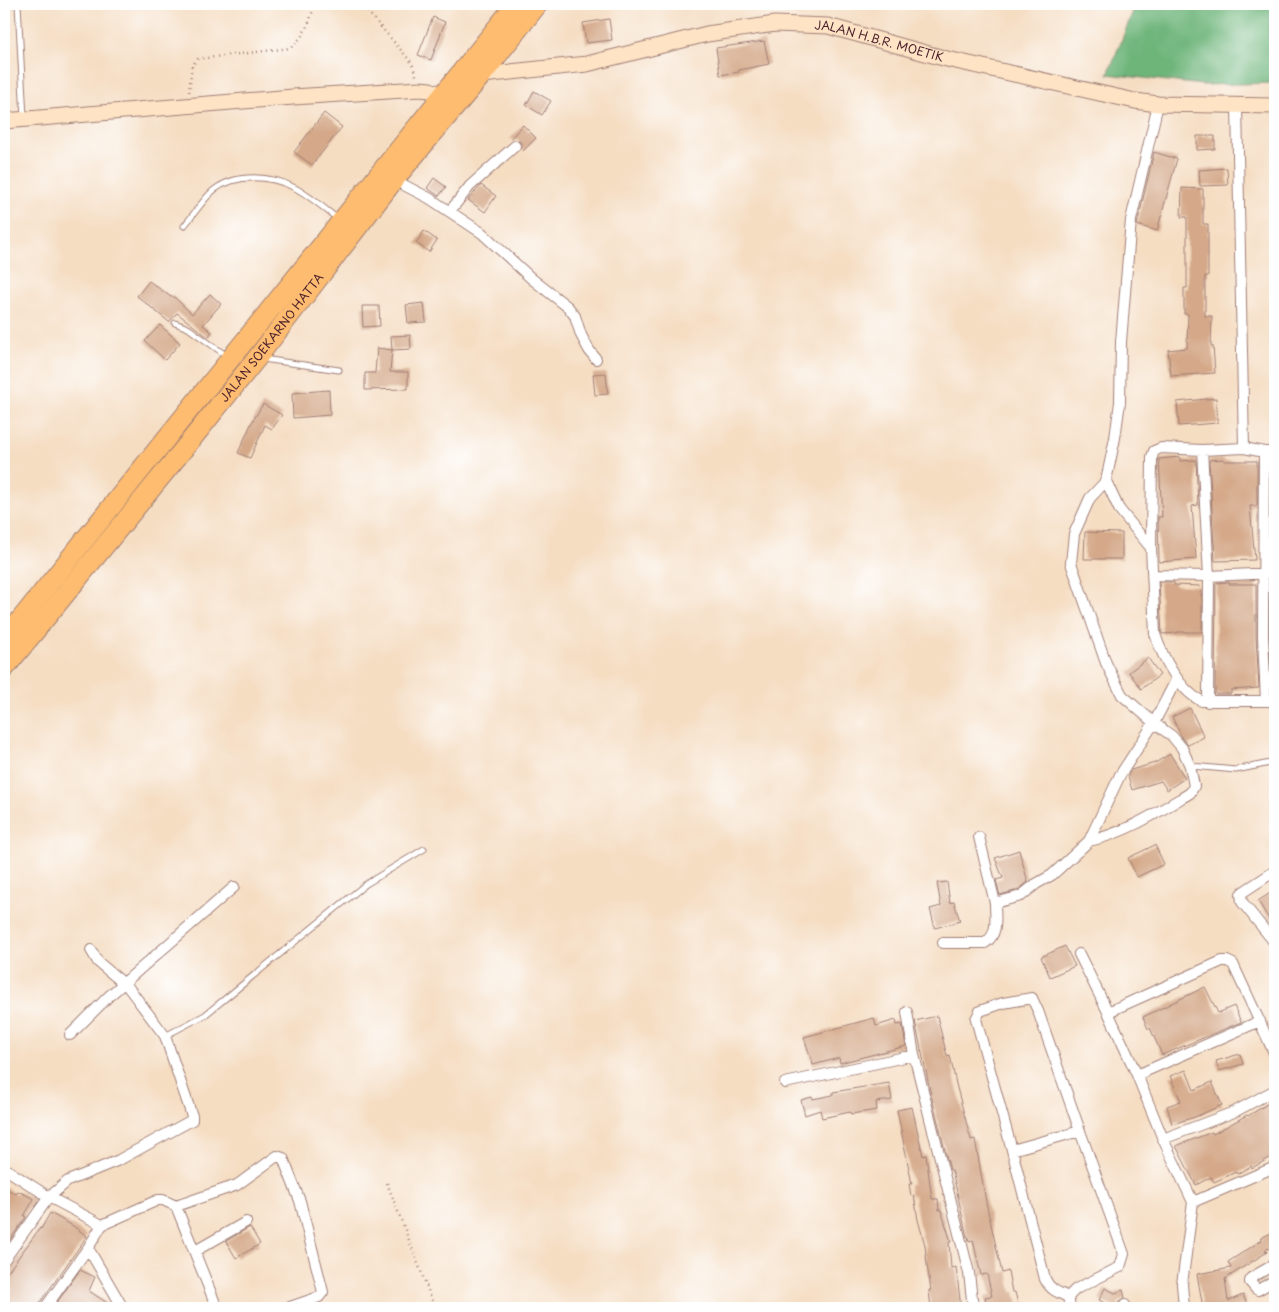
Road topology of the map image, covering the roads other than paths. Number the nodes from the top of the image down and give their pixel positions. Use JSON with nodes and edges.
{"nodes":[{"id":1,"x":18,"y":4,"type":"edge"},
{"id":2,"x":516,"y":4,"type":"edge"},
{"id":3,"x":538,"y":4,"type":"edge"},
{"id":4,"x":482,"y":75,"type":"junction"},
{"id":5,"x":442,"y":95,"type":"junction"},
{"id":6,"x":1158,"y":104,"type":"junction"},
{"id":7,"x":1237,"y":106,"type":"junction"},
{"id":8,"x":1275,"y":106,"type":"edge"},
{"id":9,"x":24,"y":118,"type":"junction"},
{"id":10,"x":4,"y":121,"type":"edge"},
{"id":11,"x":515,"y":146,"type":"dead end"},
{"id":12,"x":394,"y":180,"type":"junction"},
{"id":13,"x":450,"y":211,"type":"junction"},
{"id":14,"x":341,"y":221,"type":"junction"},
{"id":15,"x":184,"y":226,"type":"dead end"},
{"id":16,"x":175,"y":323,"type":"dead end"},
{"id":17,"x":257,"y":358,"type":"junction"},
{"id":18,"x":230,"y":359,"type":"junction"},
{"id":19,"x":596,"y":359,"type":"dead end"},
{"id":20,"x":339,"y":370,"type":"dead end"},
{"id":21,"x":1244,"y":448,"type":"junction"},
{"id":22,"x":1202,"y":450,"type":"junction"},
{"id":23,"x":1264,"y":452,"type":"junction"},
{"id":24,"x":1275,"y":452,"type":"edge"},
{"id":25,"x":1106,"y":481,"type":"junction"},
{"id":26,"x":1151,"y":548,"type":"junction"},
{"id":27,"x":1270,"y":573,"type":"edge"},
{"id":28,"x":1152,"y":575,"type":"junction"},
{"id":29,"x":1209,"y":576,"type":"junction"},
{"id":30,"x":4,"y":640,"type":"edge"},
{"id":31,"x":4,"y":669,"type":"edge"},
{"id":32,"x":1177,"y":678,"type":"junction"},
{"id":33,"x":1271,"y":701,"type":"edge"},
{"id":34,"x":1208,"y":702,"type":"junction"},
{"id":35,"x":1154,"y":723,"type":"junction"},
{"id":36,"x":1275,"y":762,"type":"edge"},
{"id":37,"x":1190,"y":766,"type":"junction"},
{"id":38,"x":980,"y":837,"type":"dead end"},
{"id":39,"x":1089,"y":840,"type":"junction"},
{"id":40,"x":424,"y":848,"type":"dead end"},
{"id":41,"x":1275,"y":871,"type":"edge"},
{"id":42,"x":234,"y":887,"type":"dead end"},
{"id":43,"x":995,"y":903,"type":"junction"},
{"id":44,"x":942,"y":943,"type":"dead end"},
{"id":45,"x":1275,"y":943,"type":"edge"},
{"id":46,"x":91,"y":950,"type":"dead end"},
{"id":47,"x":1078,"y":954,"type":"dead end"},
{"id":48,"x":124,"y":983,"type":"junction"},
{"id":49,"x":908,"y":1012,"type":"dead end"},
{"id":50,"x":1108,"y":1012,"type":"junction"},
{"id":51,"x":1260,"y":1021,"type":"junction"},
{"id":52,"x":70,"y":1035,"type":"dead end"},
{"id":53,"x":166,"y":1036,"type":"junction"},
{"id":54,"x":914,"y":1054,"type":"junction"},
{"id":55,"x":1275,"y":1055,"type":"edge"},
{"id":56,"x":1137,"y":1075,"type":"junction"},
{"id":57,"x":785,"y":1083,"type":"dead end"},
{"id":58,"x":1275,"y":1090,"type":"edge"},
{"id":59,"x":1080,"y":1131,"type":"junction"},
{"id":60,"x":1163,"y":1139,"type":"junction"},
{"id":61,"x":1012,"y":1150,"type":"junction"},
{"id":62,"x":1275,"y":1167,"type":"edge"},
{"id":63,"x":4,"y":1168,"type":"edge"},
{"id":64,"x":49,"y":1197,"type":"junction"},
{"id":65,"x":1193,"y":1202,"type":"junction"},
{"id":66,"x":176,"y":1206,"type":"junction"},
{"id":67,"x":246,"y":1222,"type":"dead end"},
{"id":68,"x":102,"y":1225,"type":"junction"},
{"id":69,"x":88,"y":1248,"type":"junction"},
{"id":70,"x":195,"y":1250,"type":"junction"},
{"id":71,"x":4,"y":1260,"type":"edge"},
{"id":72,"x":1275,"y":1264,"type":"edge"},
{"id":73,"x":1275,"y":1280,"type":"edge"},
{"id":74,"x":1068,"y":1297,"type":"junction"},
{"id":75,"x":117,"y":1305,"type":"edge"},
{"id":76,"x":45,"y":1308,"type":"edge"},
{"id":77,"x":217,"y":1308,"type":"edge"},
{"id":78,"x":287,"y":1308,"type":"edge"},
{"id":79,"x":973,"y":1308,"type":"edge"},
{"id":80,"x":1070,"y":1308,"type":"edge"},
{"id":81,"x":1184,"y":1308,"type":"edge"}],
"edges":[{"from":1,"to":9,"type":"lane"},
{"from":2,"to":5,"type":"highway","name":"JALAN SOEKARNO HATTA"},
{"from":3,"to":4,"type":"highway","name":"JALAN SOEKARNO HATTA"},
{"from":4,"to":6,"type":"street","name":"JALAN H.B.R. MOETIK"},
{"from":4,"to":12,"type":"highway","name":"JALAN SOEKARNO HATTA"},
{"from":5,"to":9,"type":"street"},
{"from":5,"to":14,"type":"highway","name":"JALAN SOEKARNO HATTA"},
{"from":6,"to":7,"type":"street","name":"JALAN H.B.R. MOETIK"},
{"from":6,"to":25,"type":"street"},
{"from":7,"to":8,"type":"street","name":"JALAN H.B.R. MOETIK"},
{"from":7,"to":21,"type":"street"},
{"from":9,"to":10,"type":"street"},
{"from":11,"to":13,"type":"street"},
{"from":12,"to":13,"type":"street"},
{"from":12,"to":17,"type":"highway","name":"JALAN SOEKARNO HATTA"},
{"from":13,"to":19,"type":"street"},
{"from":14,"to":15,"type":"lane"},
{"from":14,"to":18,"type":"highway","name":"JALAN SOEKARNO HATTA"},
{"from":16,"to":18,"type":"lane"},
{"from":17,"to":20,"type":"lane"},
{"from":17,"to":31,"type":"highway","name":"JALAN SOEKARNO HATTA"},
{"from":18,"to":30,"type":"highway","name":"JALAN SOEKARNO HATTA"},
{"from":21,"to":22,"type":"street"},
{"from":21,"to":23,"type":"street"},
{"from":22,"to":26,"type":"street"},
{"from":22,"to":29,"type":"street"},
{"from":23,"to":24,"type":"street"},
{"from":23,"to":27,"type":"street"},
{"from":25,"to":26,"type":"street"},
{"from":25,"to":35,"type":"street"},
{"from":26,"to":28,"type":"street"},
{"from":27,"to":29,"type":"street"},
{"from":27,"to":33,"type":"street"},
{"from":28,"to":29,"type":"street"},
{"from":28,"to":32,"type":"street"},
{"from":29,"to":34,"type":"street"},
{"from":32,"to":34,"type":"street"},
{"from":32,"to":35,"type":"street"},
{"from":33,"to":34,"type":"street"},
{"from":35,"to":37,"type":"street"},
{"from":35,"to":39,"type":"street"},
{"from":36,"to":37,"type":"lane"},
{"from":37,"to":39,"type":"street"},
{"from":38,"to":43,"type":"street"},
{"from":39,"to":43,"type":"street"},
{"from":40,"to":53,"type":"lane"},
{"from":41,"to":45,"type":"street"},
{"from":42,"to":48,"type":"street"},
{"from":43,"to":44,"type":"street"},
{"from":46,"to":48,"type":"street"},
{"from":47,"to":50,"type":"street"},
{"from":48,"to":52,"type":"street"},
{"from":48,"to":53,"type":"street"},
{"from":49,"to":54,"type":"street"},
{"from":50,"to":51,"type":"street"},
{"from":50,"to":56,"type":"street"},
{"from":51,"to":55,"type":"street"},
{"from":51,"to":56,"type":"street"},
{"from":53,"to":64,"type":"street"},
{"from":54,"to":57,"type":"street"},
{"from":54,"to":79,"type":"street"},
{"from":56,"to":60,"type":"street"},
{"from":58,"to":60,"type":"street"},
{"from":59,"to":61,"type":"street"},
{"from":59,"to":61,"type":"street"},
{"from":59,"to":74,"type":"street"},
{"from":60,"to":65,"type":"street"},
{"from":61,"to":74,"type":"street"},
{"from":62,"to":65,"type":"street"},
{"from":63,"to":64,"type":"street"},
{"from":64,"to":68,"type":"street"},
{"from":64,"to":71,"type":"street"},
{"from":65,"to":81,"type":"street"},
{"from":66,"to":68,"type":"street"},
{"from":66,"to":70,"type":"street"},
{"from":66,"to":78,"type":"street"},
{"from":67,"to":70,"type":"street"},
{"from":68,"to":69,"type":"street"},
{"from":69,"to":75,"type":"street"},
{"from":69,"to":76,"type":"street"},
{"from":70,"to":77,"type":"street"},
{"from":72,"to":73,"type":"street"},
{"from":74,"to":80,"type":"street"}]}
